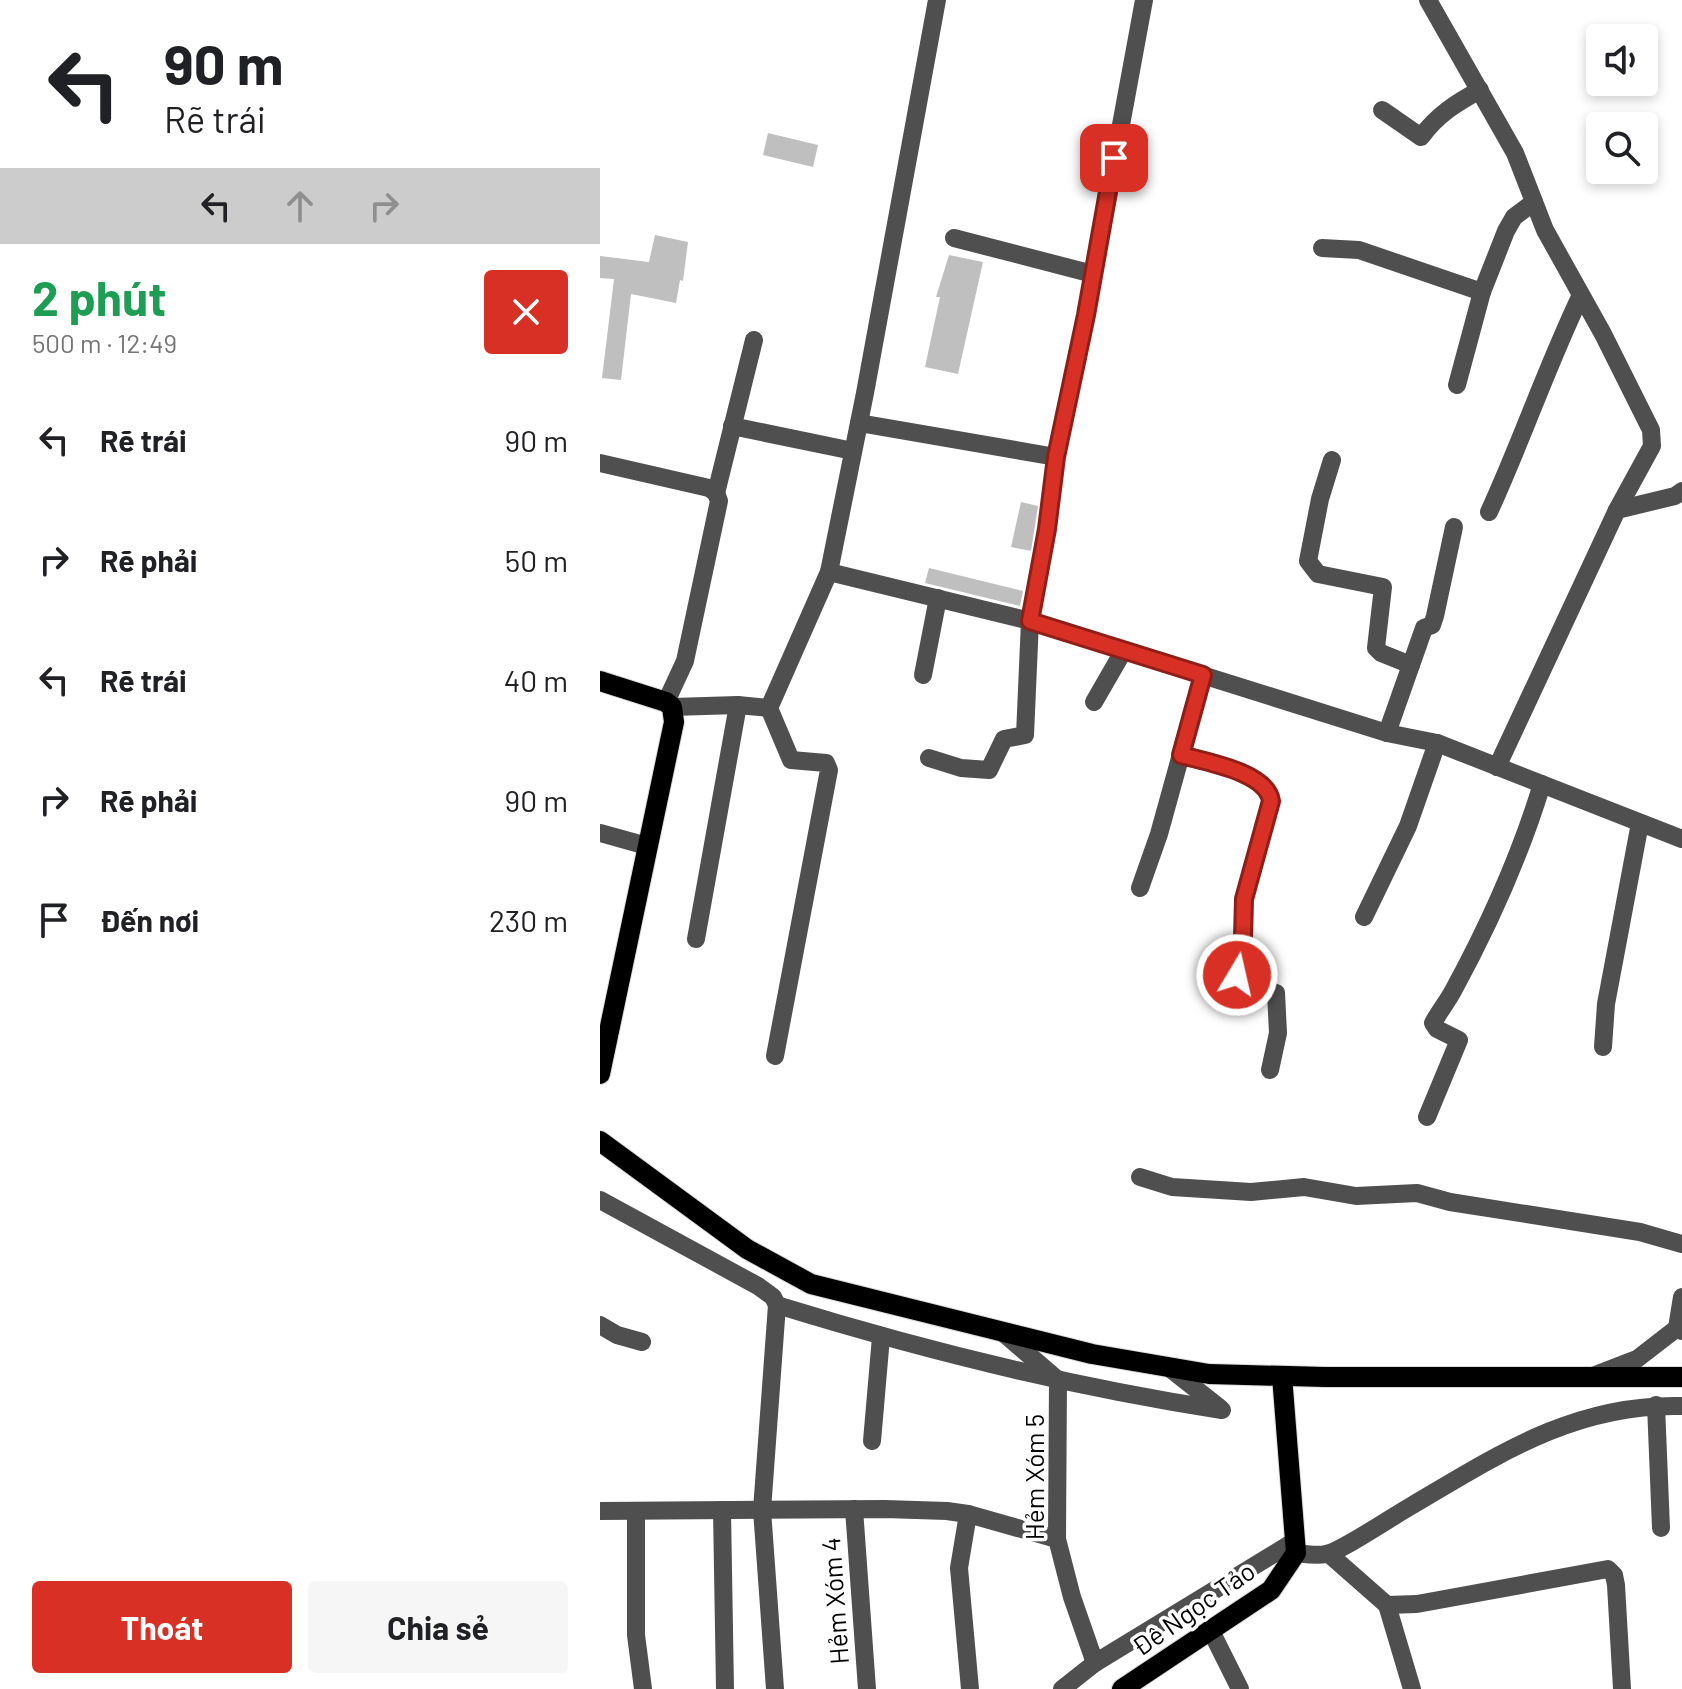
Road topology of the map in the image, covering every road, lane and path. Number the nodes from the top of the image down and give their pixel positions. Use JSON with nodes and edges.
{"nodes":[{"id":1,"x":937,"y":0,"type":"edge"},
{"id":2,"x":1144,"y":0,"type":"edge"},
{"id":3,"x":1428,"y":0,"type":"edge"},
{"id":4,"x":1480,"y":90,"type":"junction"},
{"id":5,"x":1382,"y":110,"type":"dead end"},
{"id":6,"x":1534,"y":202,"type":"junction"},
{"id":7,"x":954,"y":238,"type":"dead end"},
{"id":8,"x":1322,"y":248,"type":"dead end"},
{"id":9,"x":1093,"y":274,"type":"junction"},
{"id":10,"x":1482,"y":292,"type":"junction"},
{"id":11,"x":1581,"y":295,"type":"junction"},
{"id":12,"x":754,"y":340,"type":"dead end"},
{"id":13,"x":1457,"y":385,"type":"dead end"},
{"id":14,"x":859,"y":423,"type":"junction"},
{"id":15,"x":732,"y":426,"type":"junction"},
{"id":16,"x":853,"y":451,"type":"junction"},
{"id":17,"x":1056,"y":457,"type":"junction"},
{"id":18,"x":1332,"y":460,"type":"dead end"},
{"id":19,"x":600,"y":463,"type":"edge"},
{"id":20,"x":1682,"y":491,"type":"edge"},
{"id":21,"x":716,"y":493,"type":"junction"},
{"id":22,"x":1617,"y":510,"type":"junction"},
{"id":23,"x":1489,"y":512,"type":"dead end"},
{"id":24,"x":1454,"y":527,"type":"dead end"},
{"id":25,"x":829,"y":572,"type":"junction"},
{"id":26,"x":938,"y":598,"type":"junction"},
{"id":27,"x":1030,"y":621,"type":"junction"},
{"id":28,"x":1124,"y":650,"type":"junction"},
{"id":29,"x":1411,"y":665,"type":"junction"},
{"id":30,"x":923,"y":675,"type":"dead end"},
{"id":31,"x":1203,"y":675,"type":"junction"},
{"id":32,"x":600,"y":681,"type":"edge"},
{"id":33,"x":1094,"y":702,"type":"dead end"},
{"id":34,"x":669,"y":704,"type":"junction"},
{"id":35,"x":738,"y":705,"type":"junction"},
{"id":36,"x":769,"y":708,"type":"junction"},
{"id":37,"x":1387,"y":733,"type":"junction"},
{"id":38,"x":1437,"y":743,"type":"junction"},
{"id":39,"x":1181,"y":755,"type":"junction"},
{"id":40,"x":929,"y":758,"type":"dead end"},
{"id":41,"x":1497,"y":767,"type":"junction"},
{"id":42,"x":1542,"y":784,"type":"junction"},
{"id":43,"x":1640,"y":823,"type":"junction"},
{"id":44,"x":600,"y":833,"type":"edge"},
{"id":45,"x":1682,"y":839,"type":"edge"},
{"id":46,"x":647,"y":846,"type":"junction"},
{"id":47,"x":1140,"y":888,"type":"dead end"},
{"id":48,"x":1364,"y":917,"type":"dead end"},
{"id":49,"x":696,"y":939,"type":"dead end"},
{"id":50,"x":1603,"y":1047,"type":"dead end"},
{"id":51,"x":775,"y":1056,"type":"dead end"},
{"id":52,"x":1270,"y":1070,"type":"dead end"},
{"id":53,"x":600,"y":1074,"type":"edge"},
{"id":54,"x":1427,"y":1117,"type":"dead end"},
{"id":55,"x":600,"y":1141,"type":"edge"},
{"id":56,"x":1140,"y":1177,"type":"dead end"},
{"id":57,"x":600,"y":1200,"type":"edge"},
{"id":58,"x":1682,"y":1244,"type":"edge"},
{"id":59,"x":1682,"y":1297,"type":"edge"},
{"id":60,"x":777,"y":1305,"type":"junction"},
{"id":61,"x":600,"y":1325,"type":"edge"},
{"id":62,"x":1680,"y":1329,"type":"edge"},
{"id":63,"x":1001,"y":1331,"type":"junction"},
{"id":64,"x":881,"y":1337,"type":"junction"},
{"id":65,"x":642,"y":1342,"type":"dead end"},
{"id":66,"x":1168,"y":1367,"type":"junction"},
{"id":67,"x":1282,"y":1376,"type":"junction"},
{"id":68,"x":1589,"y":1377,"type":"junction"},
{"id":69,"x":1682,"y":1377,"type":"edge"},
{"id":70,"x":1058,"y":1380,"type":"junction"},
{"id":71,"x":1656,"y":1405,"type":"junction"},
{"id":72,"x":1682,"y":1406,"type":"edge"},
{"id":73,"x":872,"y":1441,"type":"dead end"},
{"id":74,"x":854,"y":1509,"type":"junction"},
{"id":75,"x":722,"y":1510,"type":"junction"},
{"id":76,"x":762,"y":1510,"type":"junction"},
{"id":77,"x":600,"y":1511,"type":"edge"},
{"id":78,"x":636,"y":1511,"type":"junction"},
{"id":79,"x":968,"y":1514,"type":"junction"},
{"id":80,"x":1661,"y":1528,"type":"dead end"},
{"id":81,"x":1057,"y":1539,"type":"junction"},
{"id":82,"x":1295,"y":1547,"type":"junction"},
{"id":83,"x":1329,"y":1554,"type":"junction"},
{"id":84,"x":1387,"y":1605,"type":"junction"},
{"id":85,"x":1210,"y":1629,"type":"junction"},
{"id":86,"x":1095,"y":1663,"type":"junction"},
{"id":87,"x":643,"y":1689,"type":"edge"},
{"id":88,"x":725,"y":1689,"type":"edge"},
{"id":89,"x":775,"y":1689,"type":"edge"},
{"id":90,"x":867,"y":1689,"type":"edge"},
{"id":91,"x":970,"y":1689,"type":"edge"},
{"id":92,"x":1062,"y":1689,"type":"edge"},
{"id":93,"x":1122,"y":1689,"type":"edge"},
{"id":94,"x":1240,"y":1689,"type":"edge"},
{"id":95,"x":1412,"y":1689,"type":"edge"},
{"id":96,"x":1622,"y":1689,"type":"edge"}],
"edges":[{"from":1,"to":14,"type":"street"},
{"from":2,"to":9,"type":"street"},
{"from":3,"to":4,"type":"street"},
{"from":4,"to":5,"type":"street"},
{"from":4,"to":6,"type":"street"},
{"from":6,"to":10,"type":"street"},
{"from":6,"to":11,"type":"street"},
{"from":7,"to":9,"type":"street"},
{"from":8,"to":10,"type":"street"},
{"from":9,"to":17,"type":"street"},
{"from":10,"to":13,"type":"street"},
{"from":11,"to":22,"type":"street"},
{"from":11,"to":23,"type":"street"},
{"from":12,"to":15,"type":"street"},
{"from":14,"to":16,"type":"street"},
{"from":14,"to":17,"type":"street"},
{"from":15,"to":16,"type":"street"},
{"from":15,"to":21,"type":"street"},
{"from":16,"to":25,"type":"street"},
{"from":17,"to":27,"type":"street"},
{"from":18,"to":29,"type":"street"},
{"from":19,"to":21,"type":"street"},
{"from":20,"to":22,"type":"street"},
{"from":21,"to":34,"type":"street"},
{"from":22,"to":41,"type":"street"},
{"from":24,"to":29,"type":"street"},
{"from":25,"to":26,"type":"street"},
{"from":25,"to":36,"type":"street"},
{"from":26,"to":27,"type":"street"},
{"from":26,"to":30,"type":"street"},
{"from":27,"to":28,"type":"street"},
{"from":27,"to":40,"type":"street"},
{"from":28,"to":31,"type":"street"},
{"from":28,"to":33,"type":"street"},
{"from":29,"to":37,"type":"street"},
{"from":31,"to":37,"type":"street"},
{"from":31,"to":39,"type":"street"},
{"from":32,"to":34,"type":"main road"},
{"from":34,"to":35,"type":"street"},
{"from":34,"to":46,"type":"main road"},
{"from":35,"to":36,"type":"street"},
{"from":35,"to":49,"type":"street"},
{"from":36,"to":51,"type":"street"},
{"from":37,"to":38,"type":"street"},
{"from":38,"to":41,"type":"street"},
{"from":38,"to":48,"type":"street"},
{"from":39,"to":47,"type":"street"},
{"from":39,"to":52,"type":"street"},
{"from":41,"to":42,"type":"street"},
{"from":42,"to":43,"type":"street"},
{"from":42,"to":54,"type":"street"},
{"from":43,"to":45,"type":"street"},
{"from":43,"to":50,"type":"street"},
{"from":44,"to":46,"type":"street"},
{"from":46,"to":53,"type":"main road"},
{"from":55,"to":63,"type":"main road"},
{"from":56,"to":58,"type":"street"},
{"from":57,"to":60,"type":"street"},
{"from":59,"to":62,"type":"street"},
{"from":60,"to":64,"type":"street"},
{"from":60,"to":76,"type":"street"},
{"from":61,"to":65,"type":"street"},
{"from":62,"to":68,"type":"street"},
{"from":63,"to":66,"type":"main road"},
{"from":63,"to":70,"type":"street"},
{"from":64,"to":70,"type":"street"},
{"from":64,"to":73,"type":"street"},
{"from":66,"to":67,"type":"main road"},
{"from":66,"to":70,"type":"street"},
{"from":67,"to":68,"type":"main road"},
{"from":67,"to":82,"type":"main road"},
{"from":68,"to":69,"type":"main road"},
{"from":70,"to":81,"type":"street","name":"Hẻm Xóm 5"},
{"from":71,"to":72,"type":"street"},
{"from":71,"to":80,"type":"street"},
{"from":71,"to":83,"type":"street"},
{"from":74,"to":76,"type":"street"},
{"from":74,"to":79,"type":"street"},
{"from":74,"to":90,"type":"street","name":"Hẻm Xóm 4"},
{"from":75,"to":76,"type":"street"},
{"from":75,"to":78,"type":"street"},
{"from":75,"to":88,"type":"street"},
{"from":76,"to":89,"type":"street"},
{"from":77,"to":78,"type":"street"},
{"from":78,"to":87,"type":"street"},
{"from":79,"to":81,"type":"street"},
{"from":79,"to":91,"type":"street"},
{"from":81,"to":86,"type":"street","name":"Hẻm Xóm 5"},
{"from":82,"to":83,"type":"street"},
{"from":82,"to":85,"type":"main road","name":"Đê Ngọc Tảo"},
{"from":82,"to":86,"type":"street"},
{"from":83,"to":84,"type":"street"},
{"from":84,"to":95,"type":"street"},
{"from":84,"to":96,"type":"street"},
{"from":85,"to":93,"type":"main road","name":"Đê Ngọc Tảo"},
{"from":85,"to":94,"type":"street"},
{"from":86,"to":92,"type":"street"}]}
